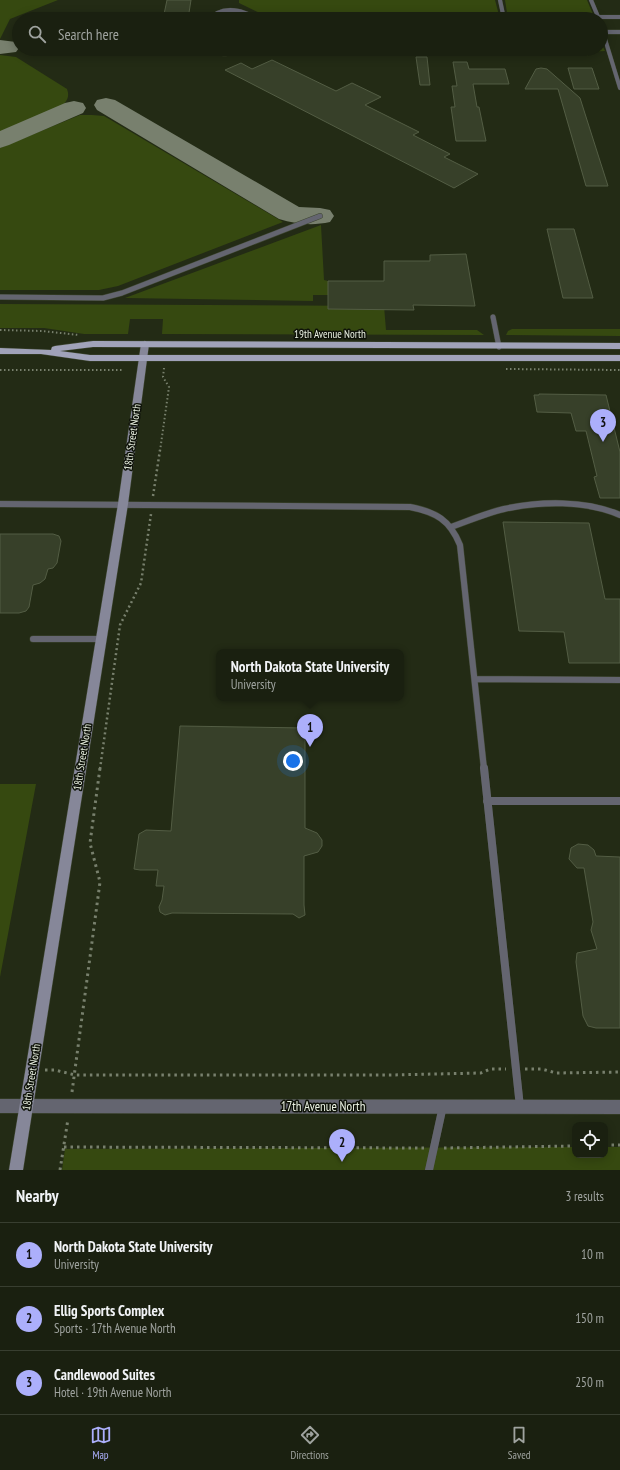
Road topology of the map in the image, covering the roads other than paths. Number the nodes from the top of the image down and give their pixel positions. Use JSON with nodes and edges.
{"nodes":[{"id":1,"x":500,"y":0,"type":"edge"},
{"id":2,"x":591,"y":0,"type":"edge"},
{"id":3,"x":220,"y":12,"type":"edge"},
{"id":4,"x":241,"y":12,"type":"edge"},
{"id":5,"x":503,"y":12,"type":"edge"},
{"id":6,"x":596,"y":12,"type":"edge"},
{"id":7,"x":620,"y":17,"type":"edge"},
{"id":8,"x":608,"y":18,"type":"edge"},
{"id":9,"x":608,"y":31,"type":"edge"},
{"id":10,"x":620,"y":32,"type":"edge"},
{"id":11,"x":608,"y":49,"type":"edge"},
{"id":12,"x":620,"y":88,"type":"edge"},
{"id":13,"x":320,"y":216,"type":"dead end"},
{"id":14,"x":0,"y":297,"type":"edge"},
{"id":15,"x":493,"y":317,"type":"dead end"},
{"id":16,"x":145,"y":344,"type":"junction"},
{"id":17,"x":499,"y":346,"type":"junction"},
{"id":18,"x":620,"y":346,"type":"edge"},
{"id":19,"x":0,"y":351,"type":"edge"},
{"id":20,"x":41,"y":351,"type":"junction"},
{"id":21,"x":144,"y":357,"type":"junction"},
{"id":22,"x":620,"y":358,"type":"edge"},
{"id":23,"x":0,"y":504,"type":"edge"},
{"id":24,"x":123,"y":504,"type":"junction"},
{"id":25,"x":620,"y":515,"type":"edge"},
{"id":26,"x":451,"y":526,"type":"junction"},
{"id":27,"x":33,"y":639,"type":"dead end"},
{"id":28,"x":101,"y":640,"type":"junction"},
{"id":29,"x":475,"y":679,"type":"junction"},
{"id":30,"x":620,"y":680,"type":"edge"},
{"id":31,"x":487,"y":801,"type":"junction"},
{"id":32,"x":620,"y":801,"type":"edge"},
{"id":33,"x":27,"y":1105,"type":"junction"},
{"id":34,"x":0,"y":1106,"type":"edge"},
{"id":35,"x":443,"y":1106,"type":"junction"},
{"id":36,"x":520,"y":1107,"type":"junction"},
{"id":37,"x":620,"y":1107,"type":"edge"},
{"id":38,"x":16,"y":1170,"type":"edge"},
{"id":39,"x":429,"y":1170,"type":"edge"}],
"edges":[{"from":1,"to":5,"type":"lane"},
{"from":2,"to":6,"type":"lane"},
{"from":3,"to":4,"type":"lane"},
{"from":7,"to":8,"type":"lane"},
{"from":9,"to":10,"type":"street"},
{"from":11,"to":12,"type":"lane"},
{"from":13,"to":14,"type":"lane"},
{"from":15,"to":17,"type":"lane"},
{"from":16,"to":17,"type":"main road","name":"19th Avenue North"},
{"from":16,"to":20,"type":"main road","name":"19th Avenue North"},
{"from":16,"to":21,"type":"street","name":"18th Street North"},
{"from":17,"to":18,"type":"main road","name":"19th Avenue North"},
{"from":19,"to":20,"type":"main road","name":"19th Avenue North"},
{"from":20,"to":21,"type":"main road","name":"19th Avenue North"},
{"from":21,"to":22,"type":"main road","name":"19th Avenue North"},
{"from":21,"to":24,"type":"street","name":"18th Street North"},
{"from":23,"to":24,"type":"lane"},
{"from":24,"to":26,"type":"lane"},
{"from":24,"to":28,"type":"street","name":"18th Street North"},
{"from":25,"to":26,"type":"lane"},
{"from":26,"to":29,"type":"lane"},
{"from":27,"to":28,"type":"lane"},
{"from":28,"to":33,"type":"street","name":"18th Street North"},
{"from":29,"to":30,"type":"lane"},
{"from":29,"to":31,"type":"lane"},
{"from":31,"to":32,"type":"lane"},
{"from":31,"to":36,"type":"lane"},
{"from":33,"to":34,"type":"street","name":"17th Avenue North"},
{"from":33,"to":35,"type":"street","name":"17th Avenue North"},
{"from":33,"to":38,"type":"street","name":"18th Street North"},
{"from":35,"to":36,"type":"street","name":"17th Avenue North"},
{"from":35,"to":39,"type":"lane"},
{"from":36,"to":37,"type":"street","name":"17th Avenue North"}]}
